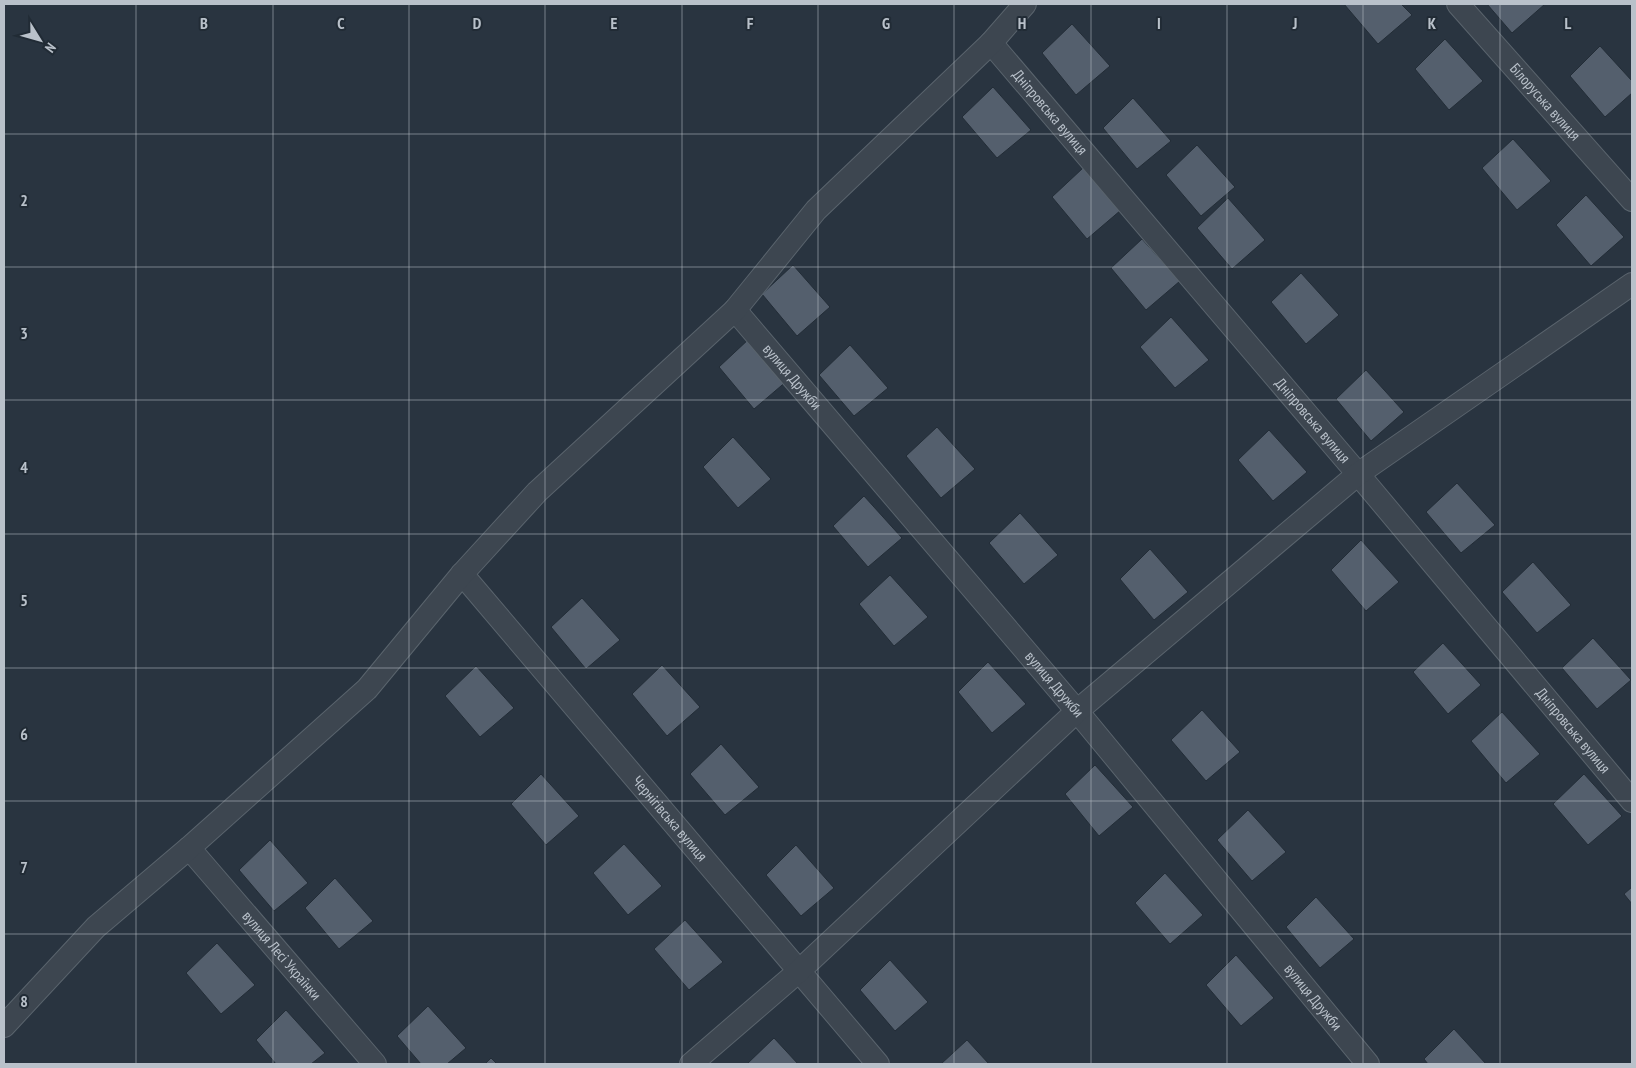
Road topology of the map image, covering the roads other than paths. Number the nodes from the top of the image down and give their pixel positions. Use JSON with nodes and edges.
{"nodes":[{"id":1,"x":1025,"y":4,"type":"edge"},
{"id":2,"x":1458,"y":4,"type":"edge"},
{"id":3,"x":991,"y":44,"type":"junction"},
{"id":4,"x":1632,"y":200,"type":"edge"},
{"id":5,"x":1632,"y":284,"type":"edge"},
{"id":6,"x":735,"y":310,"type":"junction"},
{"id":7,"x":1358,"y":474,"type":"junction"},
{"id":8,"x":462,"y":574,"type":"junction"},
{"id":9,"x":1077,"y":711,"type":"junction"},
{"id":10,"x":1632,"y":801,"type":"edge"},
{"id":11,"x":189,"y":848,"type":"junction"},
{"id":12,"x":799,"y":971,"type":"junction"},
{"id":13,"x":4,"y":1026,"type":"edge"},
{"id":14,"x":375,"y":1064,"type":"edge"},
{"id":15,"x":690,"y":1064,"type":"edge"},
{"id":16,"x":878,"y":1064,"type":"edge"},
{"id":17,"x":1368,"y":1064,"type":"edge"}],
"edges":[{"from":1,"to":3,"type":"street"},
{"from":2,"to":4,"type":"street","name":"Білоруська вулиця"},
{"from":3,"to":6,"type":"street"},
{"from":3,"to":7,"type":"street","name":"Дніпровська вулиця"},
{"from":5,"to":7,"type":"street"},
{"from":6,"to":8,"type":"street"},
{"from":6,"to":9,"type":"street","name":"вулиця Дружби"},
{"from":7,"to":9,"type":"street"},
{"from":7,"to":10,"type":"street","name":"Дніпровська вулиця"},
{"from":8,"to":11,"type":"street"},
{"from":8,"to":12,"type":"street","name":"Чернігівська вулиця"},
{"from":9,"to":12,"type":"street"},
{"from":9,"to":17,"type":"street","name":"вулиця Дружби"},
{"from":11,"to":13,"type":"street"},
{"from":11,"to":14,"type":"street","name":"вулиця Лесі Українки"},
{"from":12,"to":15,"type":"street"},
{"from":12,"to":16,"type":"street","name":"Чернігівська вулиця"}]}
